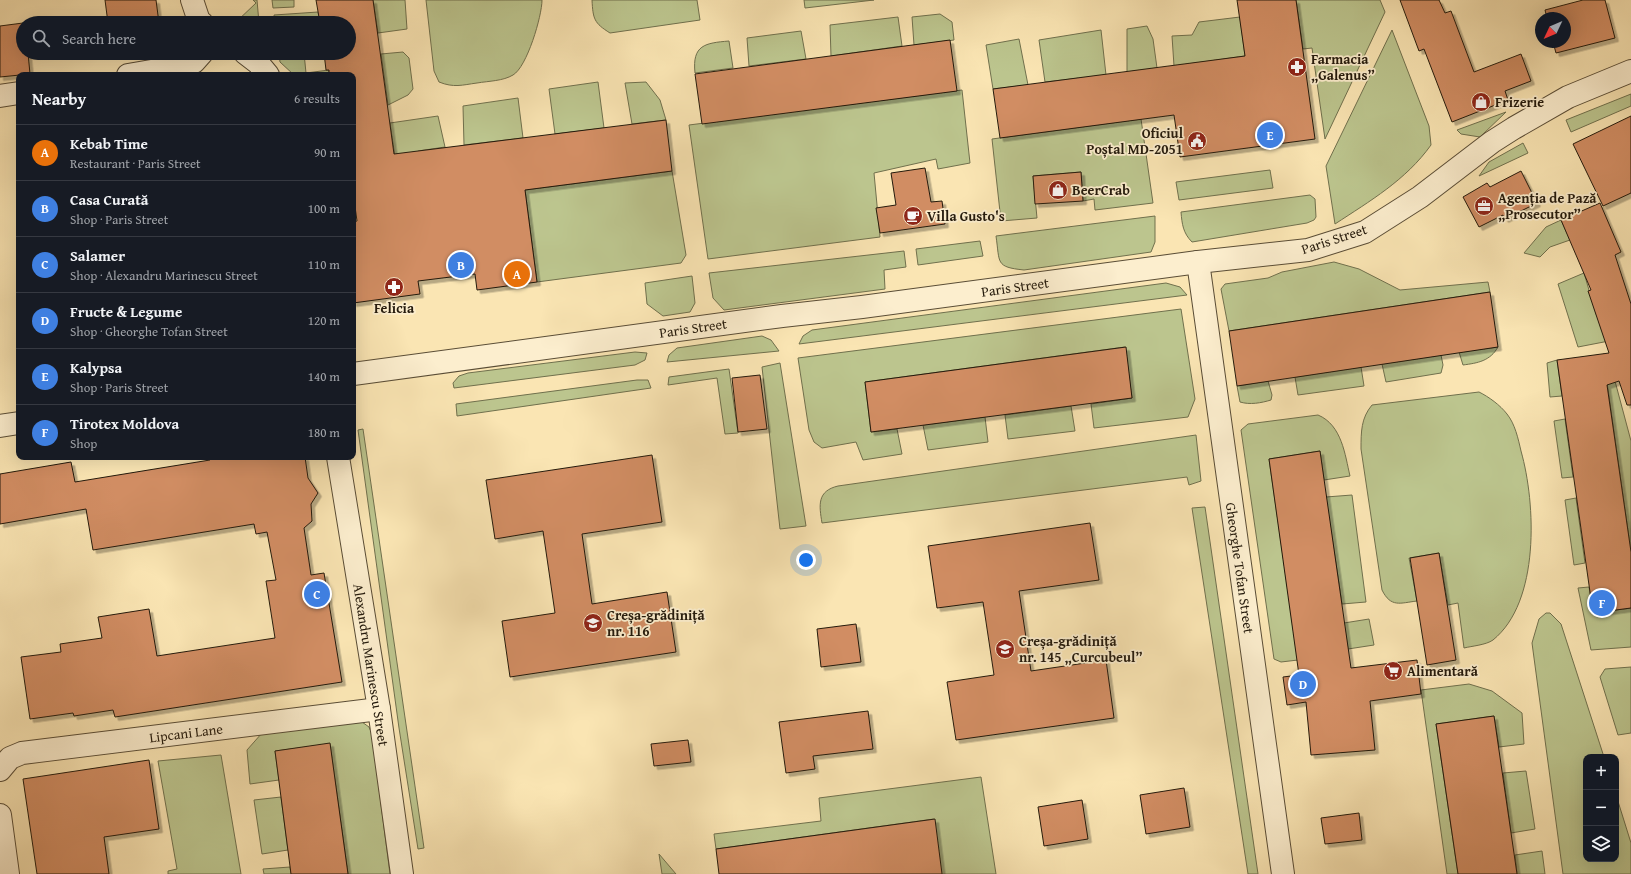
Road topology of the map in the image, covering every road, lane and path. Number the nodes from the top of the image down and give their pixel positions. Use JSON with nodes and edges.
{"nodes":[{"id":1,"x":192,"y":0,"type":"edge"},
{"id":2,"x":197,"y":16,"type":"edge"},
{"id":3,"x":196,"y":60,"type":"edge"},
{"id":4,"x":254,"y":60,"type":"edge"},
{"id":5,"x":1631,"y":71,"type":"edge"},
{"id":6,"x":145,"y":72,"type":"edge"},
{"id":7,"x":266,"y":72,"type":"edge"},
{"id":8,"x":16,"y":93,"type":"edge"},
{"id":9,"x":0,"y":96,"type":"edge"},
{"id":10,"x":1198,"y":262,"type":"junction"},
{"id":11,"x":356,"y":374,"type":"edge"},
{"id":12,"x":16,"y":423,"type":"edge"},
{"id":13,"x":0,"y":426,"type":"edge"},
{"id":14,"x":338,"y":460,"type":"edge"},
{"id":15,"x":379,"y":709,"type":"junction"},
{"id":16,"x":0,"y":770,"type":"edge"},
{"id":17,"x":0,"y":815,"type":"edge"},
{"id":18,"x":8,"y":874,"type":"edge"},
{"id":19,"x":402,"y":874,"type":"edge"},
{"id":20,"x":1283,"y":874,"type":"edge"}],
"edges":[{"from":1,"to":2,"type":"street"},
{"from":3,"to":6,"type":"street"},
{"from":4,"to":7,"type":"street"},
{"from":5,"to":10,"type":"street","name":"Paris Street"},
{"from":8,"to":9,"type":"street"},
{"from":10,"to":11,"type":"street","name":"Paris Street"},
{"from":10,"to":20,"type":"street","name":"Gheorghe Tofan Street"},
{"from":12,"to":13,"type":"street"},
{"from":14,"to":15,"type":"street","name":"Alexandru Marinescu Street"},
{"from":15,"to":16,"type":"street","name":"Lipcani Lane"},
{"from":15,"to":19,"type":"street","name":"Alexandru Marinescu Street"},
{"from":17,"to":18,"type":"street"}]}
